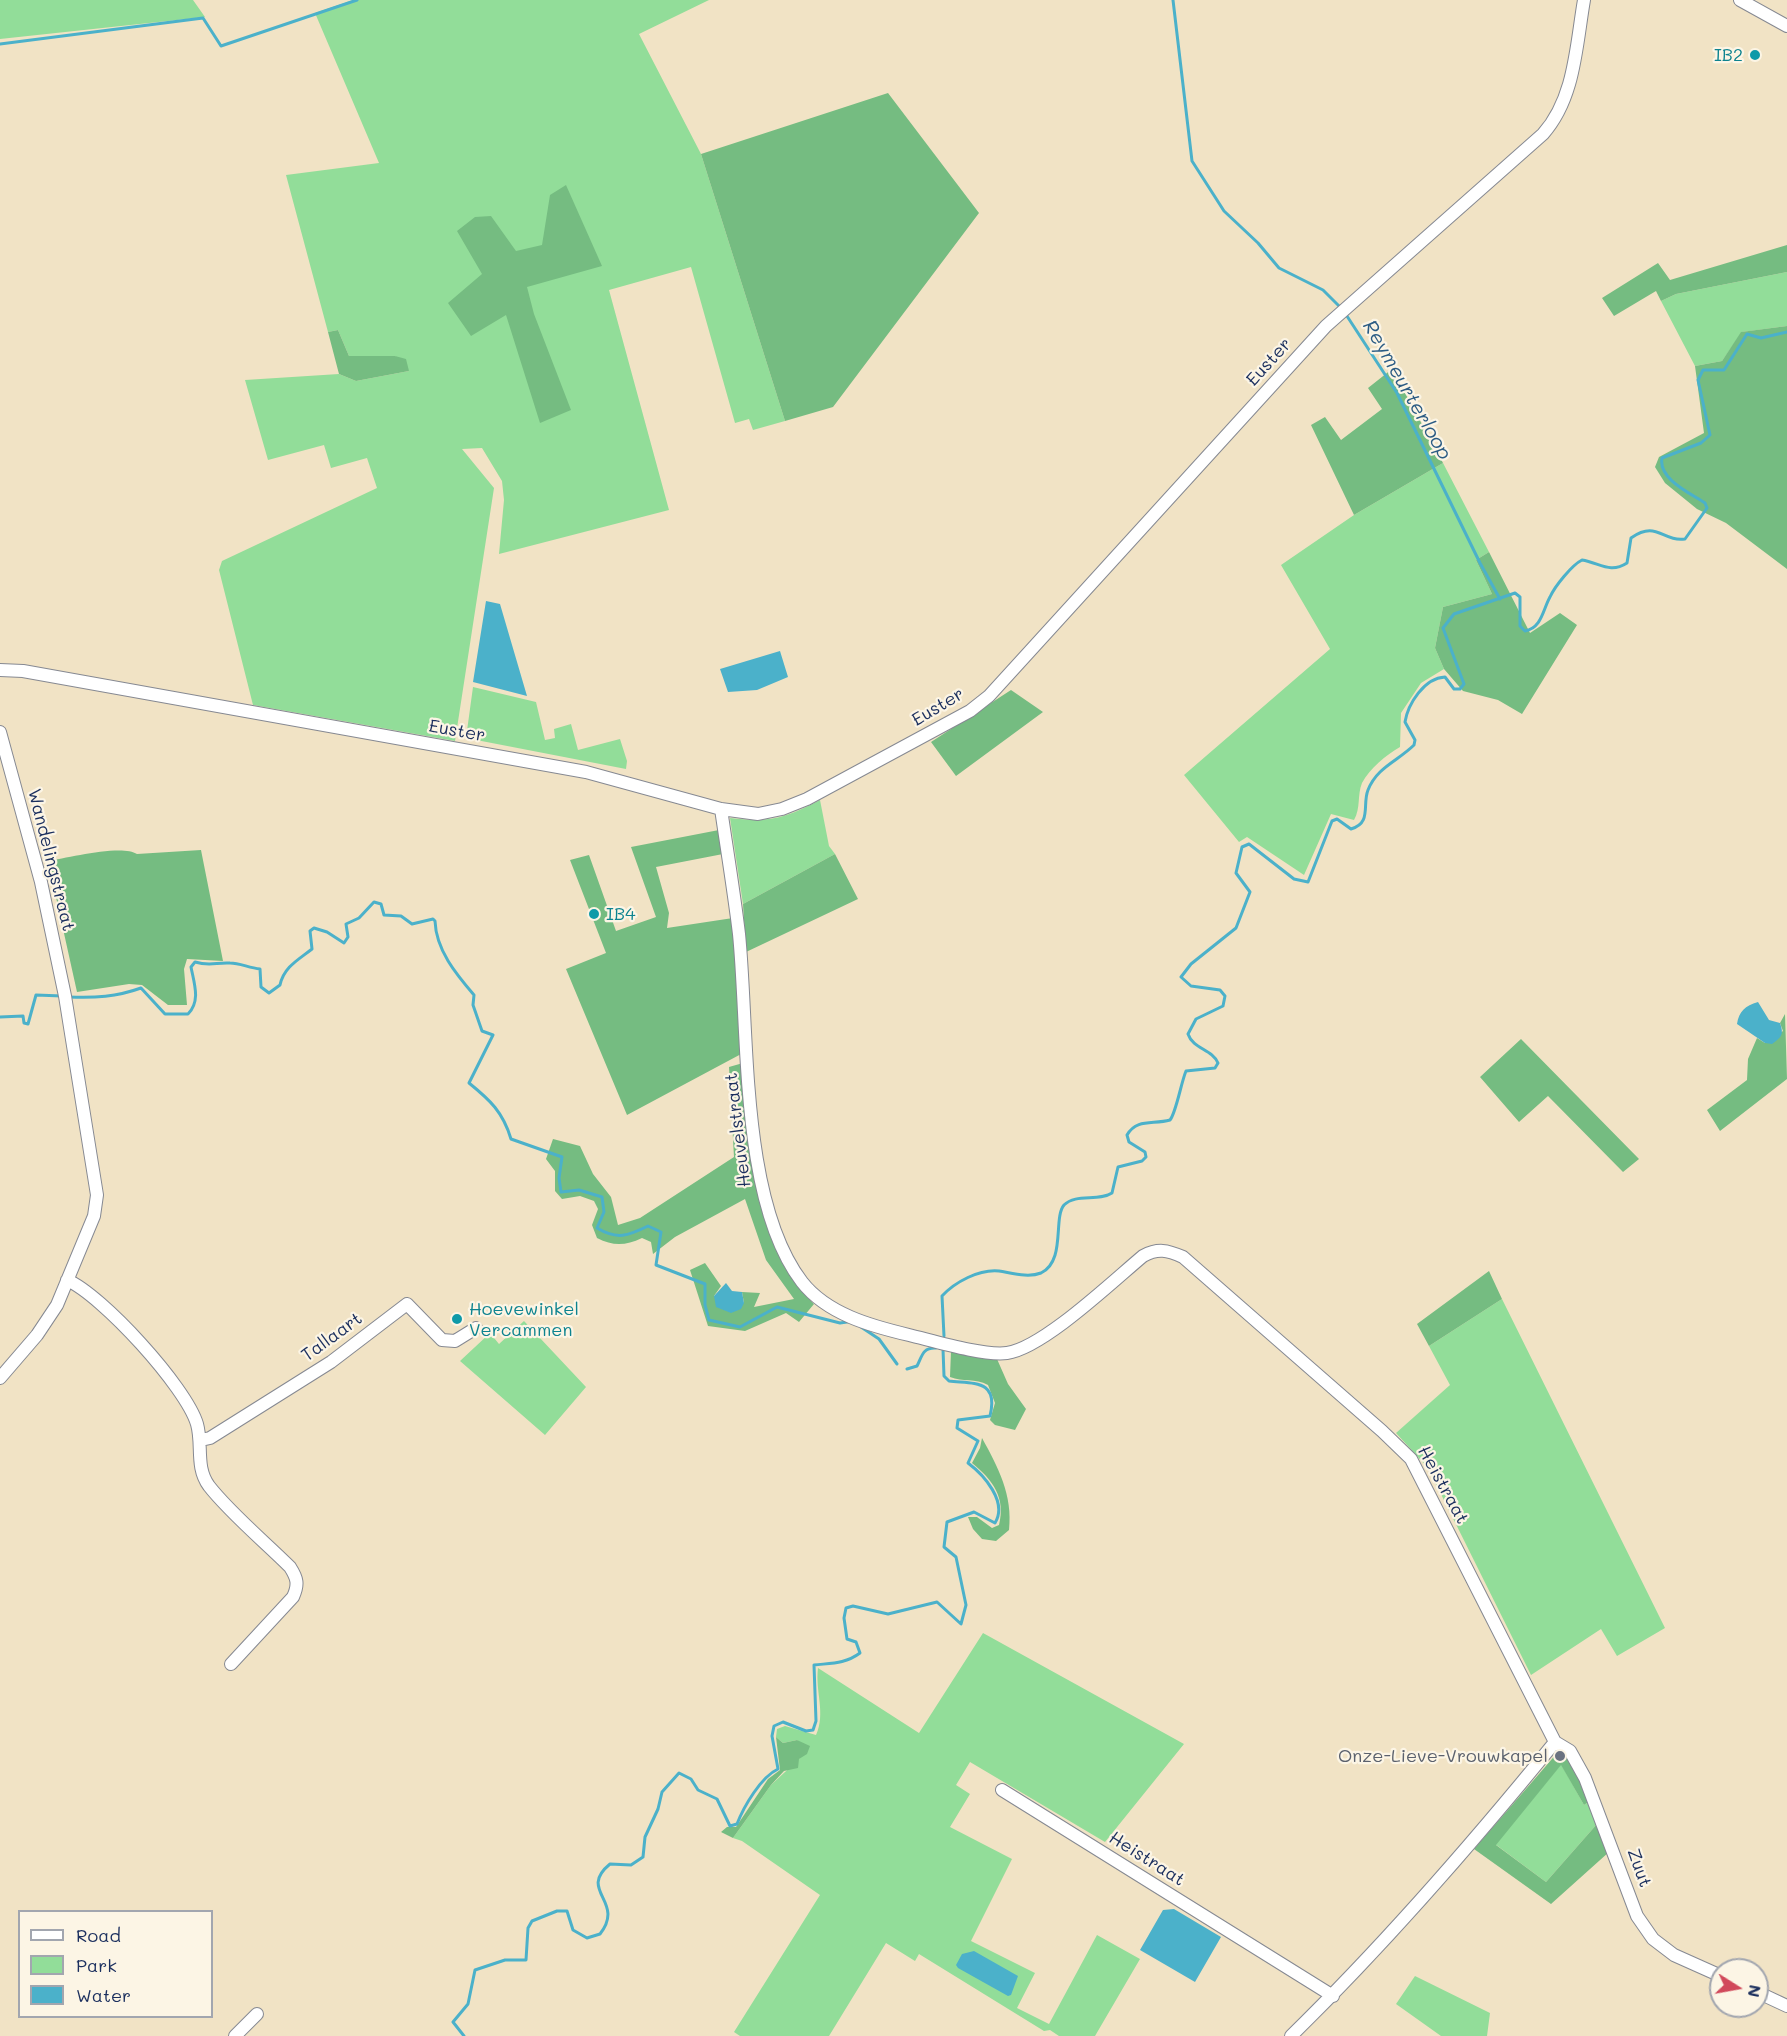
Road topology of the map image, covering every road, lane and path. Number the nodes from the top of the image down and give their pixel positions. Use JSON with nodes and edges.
{"nodes":[{"id":1,"x":1584,"y":0,"type":"edge"},
{"id":2,"x":1740,"y":0,"type":"edge"},
{"id":3,"x":1787,"y":26,"type":"edge"},
{"id":4,"x":0,"y":670,"type":"edge"},
{"id":5,"x":0,"y":732,"type":"edge"},
{"id":6,"x":721,"y":809,"type":"junction"},
{"id":7,"x":67,"y":1280,"type":"junction"},
{"id":8,"x":476,"y":1328,"type":"dead end"},
{"id":9,"x":945,"y":1343,"type":"joint"},
{"id":10,"x":0,"y":1378,"type":"edge"},
{"id":11,"x":201,"y":1440,"type":"junction"},
{"id":12,"x":231,"y":1664,"type":"dead end"},
{"id":13,"x":1555,"y":1742,"type":"junction"},
{"id":14,"x":1002,"y":1790,"type":"dead end"},
{"id":15,"x":1709,"y":1971,"type":"edge"},
{"id":16,"x":1333,"y":1996,"type":"junction"},
{"id":17,"x":1769,"y":1998,"type":"edge"},
{"id":18,"x":1787,"y":2006,"type":"edge"},
{"id":19,"x":257,"y":2014,"type":"dead end"},
{"id":20,"x":235,"y":2036,"type":"edge"},
{"id":21,"x":1291,"y":2036,"type":"edge"}],
"edges":[{"from":1,"to":6,"type":"street","name":"Euster"},
{"from":2,"to":3,"type":"street"},
{"from":4,"to":6,"type":"street","name":"Euster"},
{"from":5,"to":7,"type":"street","name":"Wandelingstraat"},
{"from":6,"to":9,"type":"street","name":"Heuvelstraat"},
{"from":7,"to":10,"type":"street"},
{"from":7,"to":11,"type":"street"},
{"from":8,"to":11,"type":"street","name":"Tallaart"},
{"from":9,"to":13,"type":"street","name":"Heistraat"},
{"from":11,"to":12,"type":"street"},
{"from":13,"to":15,"type":"street","name":"Zuut"},
{"from":13,"to":16,"type":"street"},
{"from":14,"to":16,"type":"street","name":"Heistraat"},
{"from":16,"to":21,"type":"street"},
{"from":17,"to":18,"type":"street"},
{"from":19,"to":20,"type":"street"}]}
